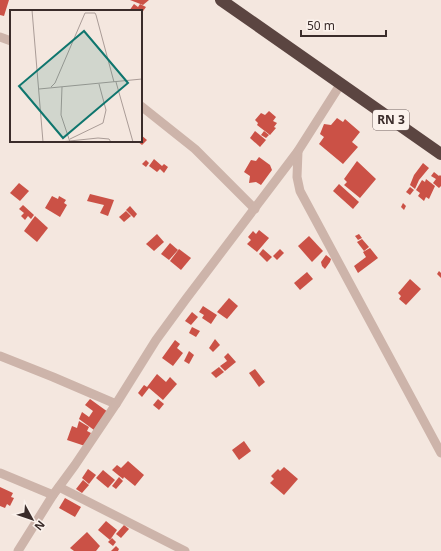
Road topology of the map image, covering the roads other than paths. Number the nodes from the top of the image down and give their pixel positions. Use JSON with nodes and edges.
{"nodes":[{"id":1,"x":221,"y":0,"type":"edge"},
{"id":2,"x":0,"y":36,"type":"edge"},
{"id":3,"x":10,"y":41,"type":"edge"},
{"id":4,"x":340,"y":85,"type":"junction"},
{"id":5,"x":142,"y":107,"type":"edge"},
{"id":6,"x":298,"y":151,"type":"junction"},
{"id":7,"x":441,"y":154,"type":"edge"},
{"id":8,"x":255,"y":209,"type":"junction"},
{"id":9,"x":0,"y":356,"type":"edge"},
{"id":10,"x":116,"y":404,"type":"junction"},
{"id":11,"x":441,"y":453,"type":"edge"},
{"id":12,"x":0,"y":473,"type":"edge"},
{"id":13,"x":59,"y":487,"type":"junction"},
{"id":14,"x":52,"y":496,"type":"junction"},
{"id":15,"x":18,"y":551,"type":"edge"},
{"id":16,"x":185,"y":551,"type":"edge"}],
"edges":[{"from":1,"to":4,"type":"highway","number":"RN 3"},
{"from":2,"to":3,"type":"street"},
{"from":4,"to":6,"type":"street"},
{"from":4,"to":7,"type":"highway","number":"RN 3"},
{"from":5,"to":8,"type":"street"},
{"from":6,"to":8,"type":"street"},
{"from":6,"to":11,"type":"street"},
{"from":8,"to":10,"type":"street"},
{"from":9,"to":10,"type":"street"},
{"from":10,"to":13,"type":"street"},
{"from":12,"to":14,"type":"street"},
{"from":13,"to":14,"type":"street"},
{"from":13,"to":16,"type":"street"},
{"from":14,"to":15,"type":"street"}]}
